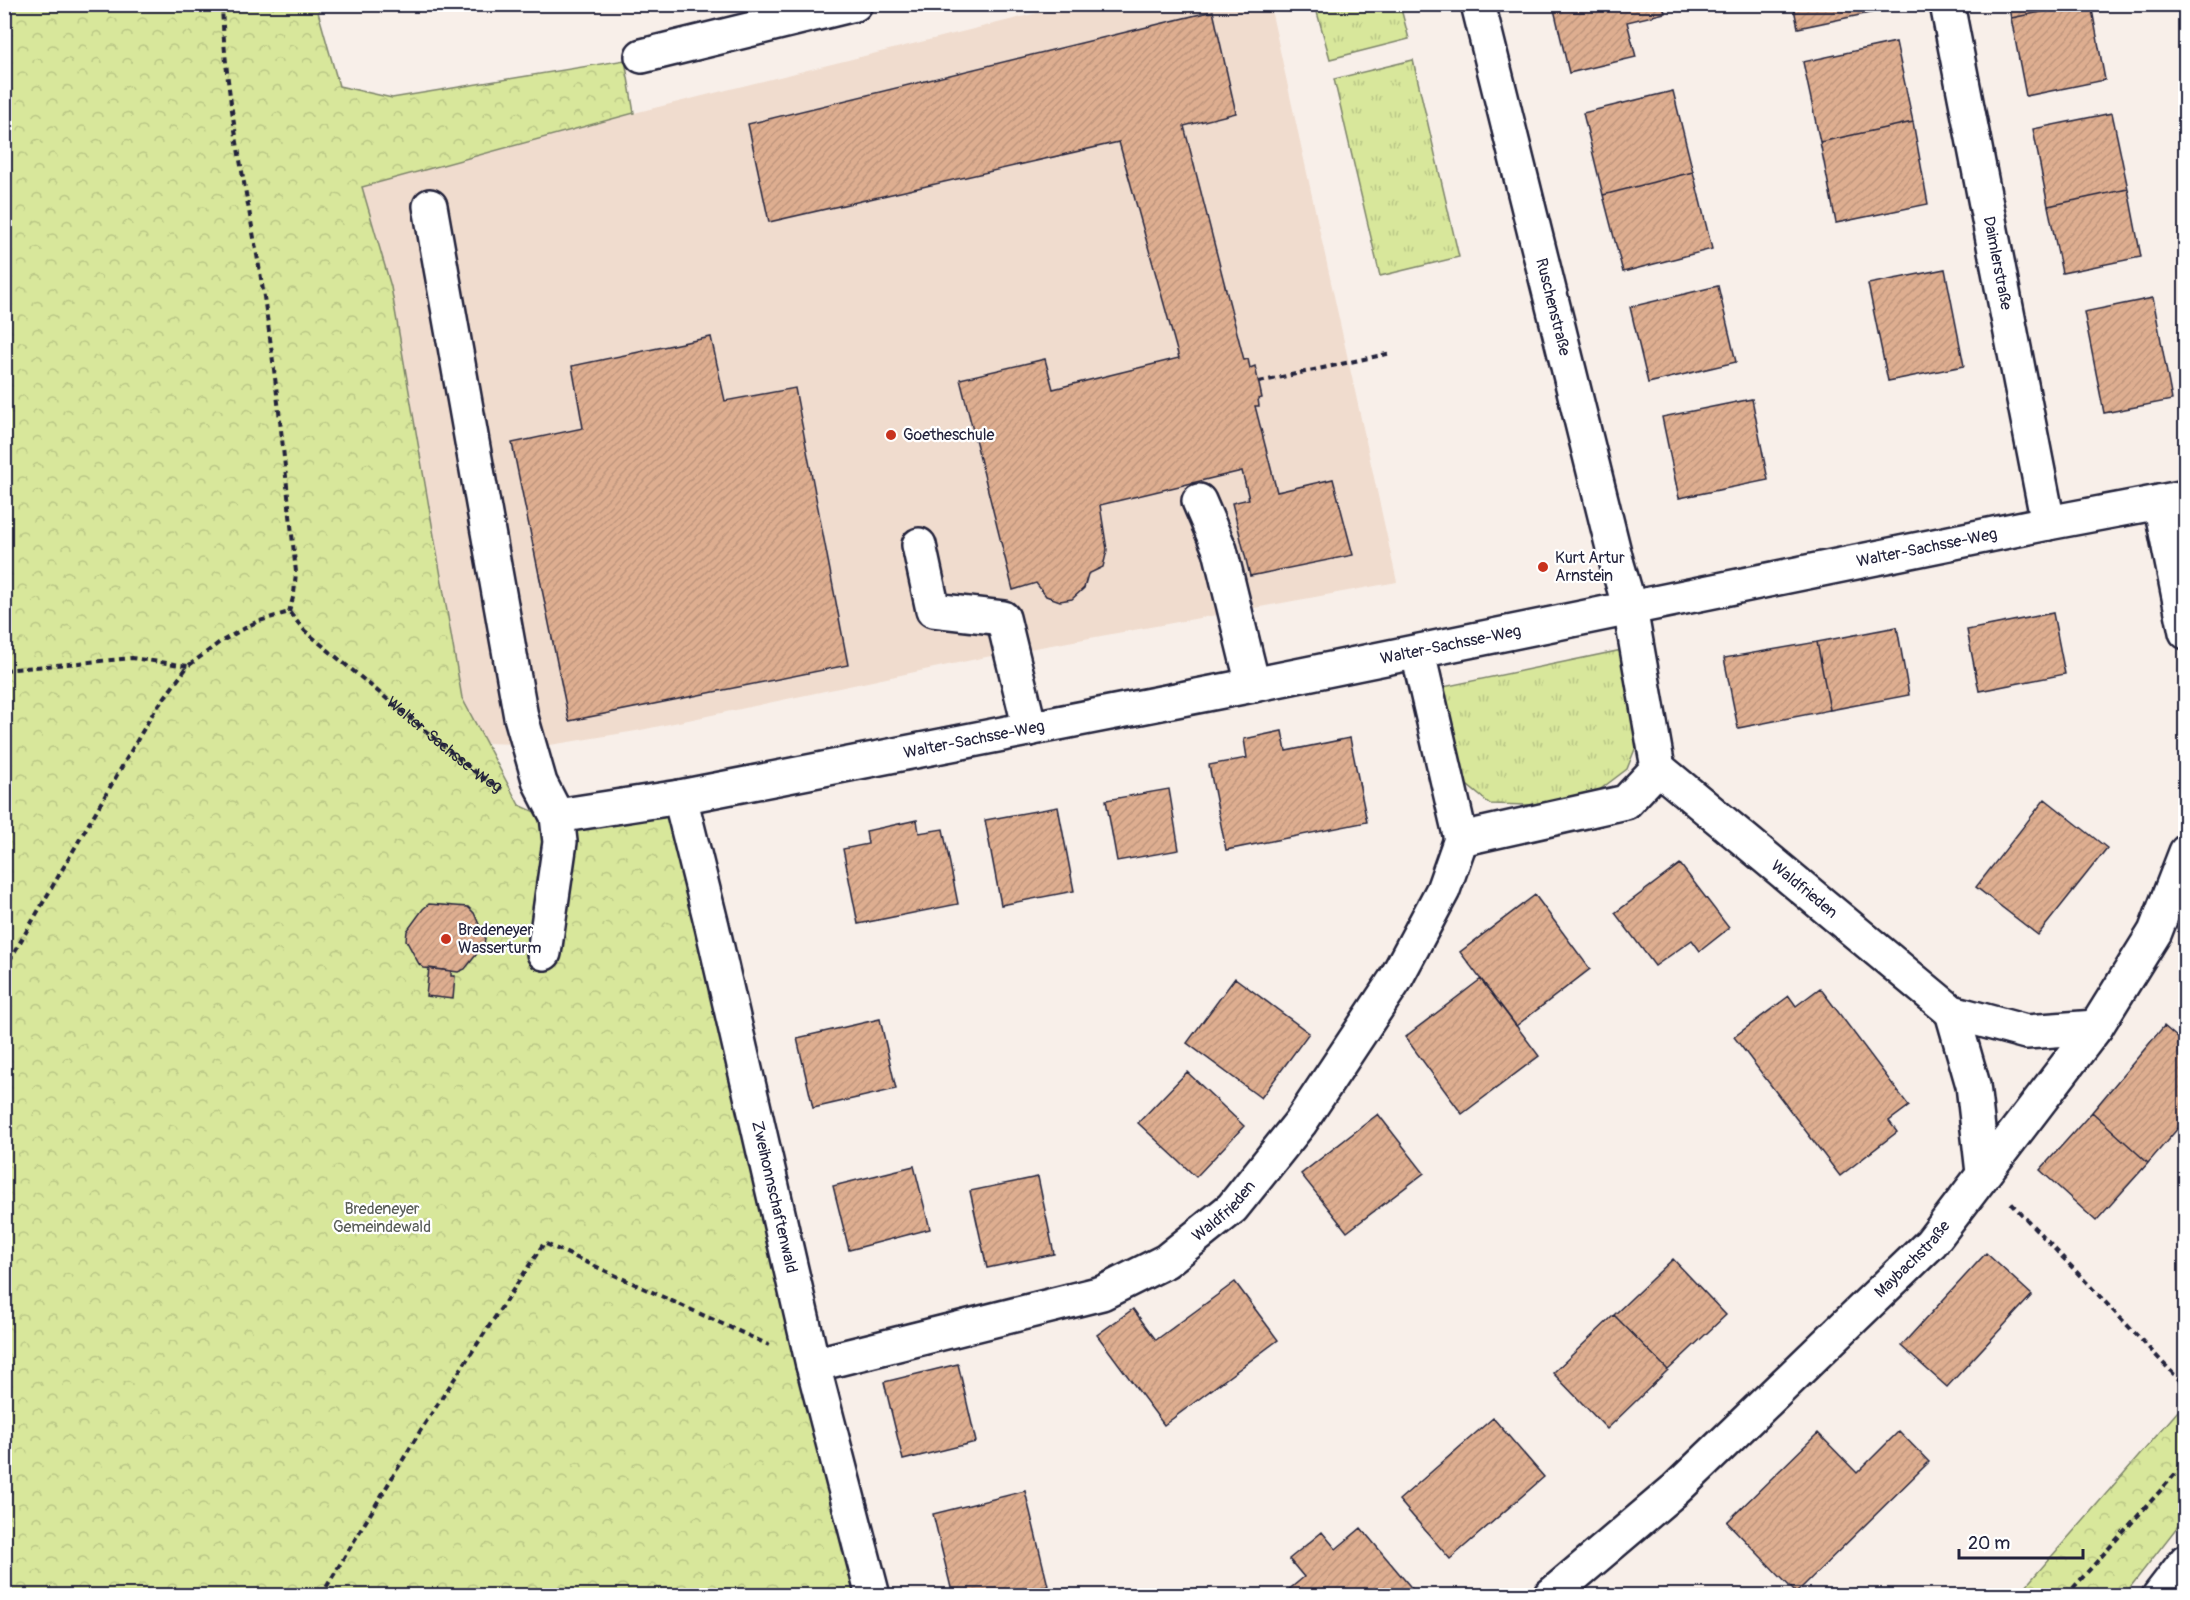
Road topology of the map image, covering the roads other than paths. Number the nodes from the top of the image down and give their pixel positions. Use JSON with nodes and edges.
{"nodes":[{"id":1,"x":855,"y":4,"type":"edge"},
{"id":2,"x":1478,"y":4,"type":"edge"},
{"id":3,"x":1947,"y":4,"type":"edge"},
{"id":4,"x":642,"y":56,"type":"dead end"},
{"id":5,"x":430,"y":206,"type":"dead end"},
{"id":6,"x":2173,"y":500,"type":"edge"},
{"id":7,"x":1199,"y":501,"type":"dead end"},
{"id":8,"x":2048,"y":523,"type":"junction"},
{"id":9,"x":919,"y":545,"type":"dead end"},
{"id":10,"x":1630,"y":608,"type":"junction"},
{"id":11,"x":2186,"y":632,"type":"edge"},
{"id":12,"x":1418,"y":653,"type":"junction"},
{"id":13,"x":1253,"y":685,"type":"junction"},
{"id":14,"x":1030,"y":729,"type":"junction"},
{"id":15,"x":1658,"y":768,"type":"junction"},
{"id":16,"x":680,"y":797,"type":"junction"},
{"id":17,"x":557,"y":816,"type":"junction"},
{"id":18,"x":1461,"y":839,"type":"junction"},
{"id":19,"x":2186,"y":852,"type":"edge"},
{"id":20,"x":544,"y":953,"type":"dead end"},
{"id":21,"x":1952,"y":1012,"type":"junction"},
{"id":22,"x":2096,"y":1027,"type":"junction"},
{"id":23,"x":1983,"y":1173,"type":"junction"},
{"id":24,"x":813,"y":1365,"type":"junction"},
{"id":25,"x":2186,"y":1561,"type":"edge"},
{"id":26,"x":873,"y":1596,"type":"edge"},
{"id":27,"x":1550,"y":1596,"type":"edge"},
{"id":28,"x":2159,"y":1596,"type":"edge"}],
"edges":[{"from":1,"to":4,"type":"street"},
{"from":2,"to":10,"type":"street","name":"Ruschenstraße"},
{"from":3,"to":8,"type":"street","name":"Daimlerstraße"},
{"from":5,"to":17,"type":"street"},
{"from":6,"to":8,"type":"street","name":"Walter-Sachsse-Weg"},
{"from":6,"to":11,"type":"street"},
{"from":7,"to":13,"type":"street"},
{"from":8,"to":10,"type":"street","name":"Walter-Sachsse-Weg"},
{"from":9,"to":14,"type":"street"},
{"from":10,"to":12,"type":"street","name":"Walter-Sachsse-Weg"},
{"from":10,"to":15,"type":"street"},
{"from":12,"to":13,"type":"street","name":"Walter-Sachsse-Weg"},
{"from":12,"to":18,"type":"street"},
{"from":13,"to":14,"type":"street","name":"Walter-Sachsse-Weg"},
{"from":14,"to":16,"type":"street","name":"Walter-Sachsse-Weg"},
{"from":15,"to":18,"type":"street"},
{"from":15,"to":21,"type":"street","name":"Waldfrieden"},
{"from":16,"to":17,"type":"street","name":"Walter-Sachsse-Weg"},
{"from":16,"to":24,"type":"street","name":"Zweihonnschaftenwald"},
{"from":17,"to":20,"type":"street"},
{"from":18,"to":24,"type":"street","name":"Waldfrieden"},
{"from":19,"to":22,"type":"street","name":"Maybachstraße"},
{"from":21,"to":22,"type":"street","name":"Waldfrieden"},
{"from":21,"to":23,"type":"street"},
{"from":22,"to":23,"type":"street","name":"Maybachstraße"},
{"from":23,"to":27,"type":"street","name":"Maybachstraße"},
{"from":24,"to":26,"type":"street","name":"Zweihonnschaftenwald"},
{"from":25,"to":28,"type":"street"}]}
